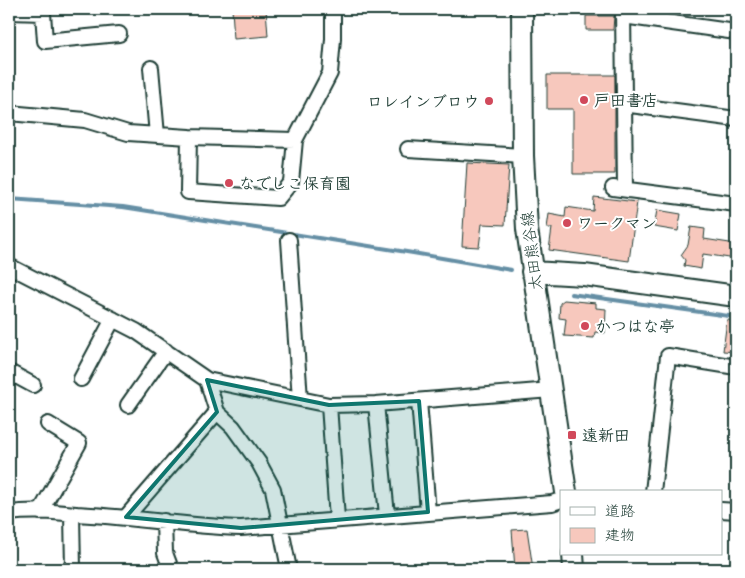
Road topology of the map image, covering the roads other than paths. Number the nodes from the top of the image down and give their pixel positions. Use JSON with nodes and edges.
{"nodes":[{"id":1,"x":333,"y":9,"type":"edge"},
{"id":2,"x":522,"y":9,"type":"edge"},
{"id":3,"x":9,"y":12,"type":"edge"},
{"id":4,"x":623,"y":12,"type":"edge"},
{"id":5,"x":736,"y":32,"type":"edge"},
{"id":6,"x":118,"y":34,"type":"dead end"},
{"id":7,"x":151,"y":68,"type":"dead end"},
{"id":8,"x":623,"y":104,"type":"junction"},
{"id":9,"x":9,"y":113,"type":"edge"},
{"id":10,"x":736,"y":119,"type":"edge"},
{"id":11,"x":157,"y":135,"type":"junction"},
{"id":12,"x":189,"y":136,"type":"junction"},
{"id":13,"x":294,"y":140,"type":"junction"},
{"id":14,"x":408,"y":149,"type":"dead end"},
{"id":15,"x":523,"y":156,"type":"junction"},
{"id":16,"x":736,"y":204,"type":"edge"},
{"id":17,"x":289,"y":240,"type":"dead end"},
{"id":18,"x":9,"y":266,"type":"edge"},
{"id":19,"x":532,"y":272,"type":"junction"},
{"id":20,"x":736,"y":296,"type":"edge"},
{"id":21,"x":113,"y":319,"type":"junction"},
{"id":22,"x":166,"y":351,"type":"junction"},
{"id":23,"x":736,"y":367,"type":"edge"},
{"id":24,"x":9,"y":372,"type":"edge"},
{"id":25,"x":81,"y":379,"type":"dead end"},
{"id":26,"x":207,"y":380,"type":"junction"},
{"id":27,"x":33,"y":385,"type":"dead end"},
{"id":28,"x":551,"y":390,"type":"junction"},
{"id":29,"x":300,"y":399,"type":"junction"},
{"id":30,"x":419,"y":401,"type":"junction"},
{"id":31,"x":376,"y":404,"type":"junction"},
{"id":32,"x":128,"y":405,"type":"dead end"},
{"id":33,"x":329,"y":406,"type":"junction"},
{"id":34,"x":217,"y":412,"type":"junction"},
{"id":35,"x":48,"y":424,"type":"dead end"},
{"id":36,"x":566,"y":490,"type":"edge"},
{"id":37,"x":653,"y":490,"type":"edge"},
{"id":38,"x":560,"y":500,"type":"edge"},
{"id":39,"x":722,"y":510,"type":"edge"},
{"id":40,"x":736,"y":511,"type":"edge"},
{"id":41,"x":40,"y":512,"type":"junction"},
{"id":42,"x":428,"y":512,"type":"junction"},
{"id":43,"x":9,"y":513,"type":"edge"},
{"id":44,"x":72,"y":514,"type":"junction"},
{"id":45,"x":387,"y":515,"type":"junction"},
{"id":46,"x":126,"y":517,"type":"junction"},
{"id":47,"x":337,"y":519,"type":"junction"},
{"id":48,"x":164,"y":521,"type":"junction"},
{"id":49,"x":279,"y":524,"type":"junction"},
{"id":50,"x":573,"y":556,"type":"edge"},
{"id":51,"x":73,"y":569,"type":"edge"},
{"id":52,"x":171,"y":569,"type":"edge"},
{"id":53,"x":289,"y":569,"type":"edge"},
{"id":54,"x":574,"y":569,"type":"edge"}],
"edges":[{"from":1,"to":13,"type":"street"},
{"from":2,"to":15,"type":"main road","name":"太田熊谷線"},
{"from":3,"to":6,"type":"street"},
{"from":4,"to":5,"type":"street"},
{"from":4,"to":8,"type":"street"},
{"from":7,"to":11,"type":"street"},
{"from":8,"to":10,"type":"street"},
{"from":8,"to":16,"type":"street"},
{"from":9,"to":11,"type":"street"},
{"from":11,"to":12,"type":"street"},
{"from":12,"to":13,"type":"street"},
{"from":12,"to":13,"type":"street"},
{"from":14,"to":15,"type":"street"},
{"from":15,"to":19,"type":"main road","name":"太田熊谷線"},
{"from":17,"to":29,"type":"street"},
{"from":18,"to":21,"type":"street"},
{"from":19,"to":20,"type":"main road"},
{"from":19,"to":28,"type":"main road","name":"太田熊谷線"},
{"from":21,"to":22,"type":"street"},
{"from":21,"to":25,"type":"street"},
{"from":22,"to":26,"type":"street"},
{"from":22,"to":32,"type":"street"},
{"from":23,"to":37,"type":"street"},
{"from":24,"to":27,"type":"street"},
{"from":26,"to":29,"type":"street"},
{"from":26,"to":34,"type":"street"},
{"from":28,"to":30,"type":"street"},
{"from":28,"to":36,"type":"main road","name":"太田熊谷線"},
{"from":29,"to":33,"type":"street"},
{"from":30,"to":31,"type":"street"},
{"from":30,"to":42,"type":"street"},
{"from":31,"to":33,"type":"street"},
{"from":31,"to":45,"type":"street"},
{"from":33,"to":47,"type":"street"},
{"from":34,"to":46,"type":"street"},
{"from":34,"to":49,"type":"street"},
{"from":35,"to":41,"type":"street"},
{"from":38,"to":42,"type":"street"},
{"from":39,"to":40,"type":"street"},
{"from":41,"to":43,"type":"street"},
{"from":41,"to":44,"type":"street"},
{"from":42,"to":45,"type":"street"},
{"from":44,"to":46,"type":"street"},
{"from":44,"to":51,"type":"street"},
{"from":45,"to":47,"type":"street"},
{"from":46,"to":48,"type":"street"},
{"from":47,"to":49,"type":"street"},
{"from":48,"to":49,"type":"street"},
{"from":48,"to":52,"type":"street"},
{"from":49,"to":53,"type":"street"},
{"from":50,"to":54,"type":"main road"}]}
